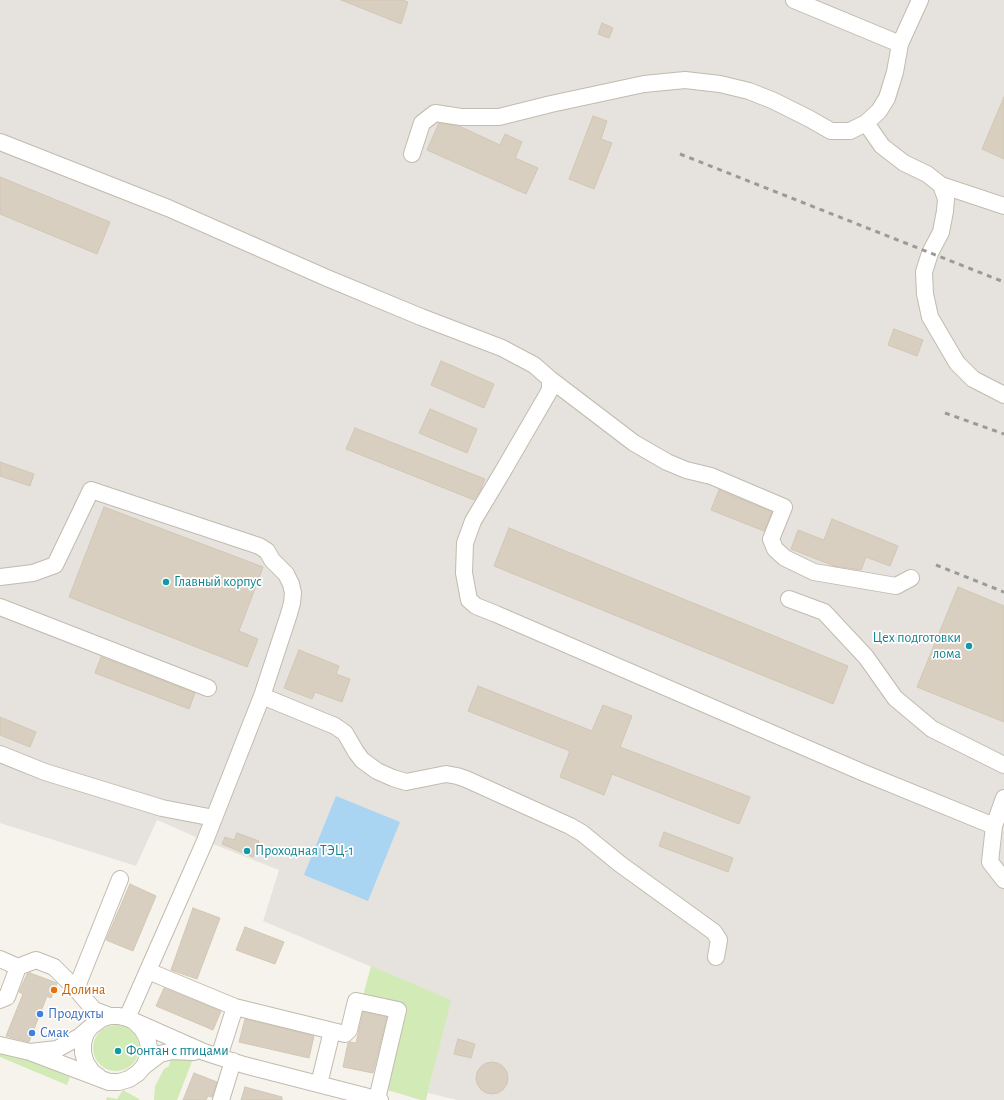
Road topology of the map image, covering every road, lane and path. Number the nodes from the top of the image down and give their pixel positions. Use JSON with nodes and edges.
{"nodes":[{"id":1,"x":794,"y":0,"type":"edge"},
{"id":2,"x":920,"y":0,"type":"edge"},
{"id":3,"x":900,"y":44,"type":"junction"},
{"id":4,"x":866,"y":122,"type":"junction"},
{"id":5,"x":0,"y":142,"type":"edge"},
{"id":6,"x":412,"y":154,"type":"dead end"},
{"id":7,"x":940,"y":185,"type":"junction"},
{"id":8,"x":1004,"y":206,"type":"edge"},
{"id":9,"x":550,"y":379,"type":"junction"},
{"id":10,"x":1004,"y":395,"type":"edge"},
{"id":11,"x":0,"y":577,"type":"edge"},
{"id":12,"x":911,"y":578,"type":"dead end"},
{"id":13,"x":789,"y":599,"type":"dead end"},
{"id":14,"x":0,"y":607,"type":"edge"},
{"id":15,"x":208,"y":688,"type":"dead end"},
{"id":16,"x":262,"y":696,"type":"junction"},
{"id":17,"x":0,"y":754,"type":"edge"},
{"id":18,"x":1004,"y":765,"type":"edge"},
{"id":19,"x":1004,"y":798,"type":"edge"},
{"id":20,"x":214,"y":818,"type":"junction"},
{"id":21,"x":994,"y":826,"type":"junction"},
{"id":22,"x":120,"y":879,"type":"dead end"},
{"id":23,"x":1004,"y":880,"type":"edge"},
{"id":24,"x":716,"y":957,"type":"dead end"},
{"id":25,"x":0,"y":959,"type":"edge"},
{"id":26,"x":18,"y":967,"type":"junction"},
{"id":27,"x":148,"y":971,"type":"junction"},
{"id":28,"x":76,"y":989,"type":"junction"},
{"id":29,"x":0,"y":1000,"type":"edge"},
{"id":30,"x":235,"y":1007,"type":"junction"},
{"id":31,"x":110,"y":1016,"type":"junction"},
{"id":32,"x":131,"y":1020,"type":"junction"},
{"id":33,"x":93,"y":1025,"type":"junction"},
{"id":34,"x":332,"y":1031,"type":"junction"},
{"id":35,"x":0,"y":1045,"type":"edge"},
{"id":36,"x":30,"y":1052,"type":"junction"},
{"id":37,"x":204,"y":1052,"type":"junction"},
{"id":38,"x":226,"y":1059,"type":"junction"},
{"id":39,"x":144,"y":1066,"type":"junction"},
{"id":40,"x":100,"y":1078,"type":"junction"},
{"id":41,"x":319,"y":1084,"type":"junction"},
{"id":42,"x":221,"y":1100,"type":"edge"},
{"id":43,"x":378,"y":1100,"type":"edge"}],
"edges":[{"from":1,"to":3,"type":"street"},
{"from":2,"to":3,"type":"street"},
{"from":3,"to":4,"type":"street"},
{"from":4,"to":6,"type":"street"},
{"from":4,"to":7,"type":"street"},
{"from":5,"to":9,"type":"street"},
{"from":7,"to":8,"type":"street"},
{"from":7,"to":10,"type":"street"},
{"from":9,"to":12,"type":"street"},
{"from":9,"to":21,"type":"street"},
{"from":11,"to":16,"type":"street"},
{"from":13,"to":18,"type":"street"},
{"from":14,"to":15,"type":"street"},
{"from":16,"to":20,"type":"street"},
{"from":16,"to":24,"type":"street"},
{"from":17,"to":20,"type":"street"},
{"from":19,"to":21,"type":"street"},
{"from":20,"to":27,"type":"street"},
{"from":21,"to":23,"type":"street"},
{"from":22,"to":28,"type":"street"},
{"from":25,"to":26,"type":"street"},
{"from":26,"to":28,"type":"street"},
{"from":26,"to":29,"type":"street"},
{"from":27,"to":30,"type":"street"},
{"from":27,"to":32,"type":"street"},
{"from":28,"to":31,"type":"street"},
{"from":30,"to":34,"type":"street"},
{"from":30,"to":38,"type":"street"},
{"from":31,"to":32,"type":"street"},
{"from":31,"to":33,"type":"street"},
{"from":32,"to":37,"type":"street"},
{"from":32,"to":39,"type":"street"},
{"from":33,"to":36,"type":"street"},
{"from":33,"to":40,"type":"street"},
{"from":34,"to":41,"type":"street"},
{"from":34,"to":43,"type":"street"},
{"from":35,"to":36,"type":"street"},
{"from":36,"to":40,"type":"street"},
{"from":37,"to":38,"type":"street"},
{"from":37,"to":39,"type":"street"},
{"from":38,"to":41,"type":"street"},
{"from":38,"to":42,"type":"street"},
{"from":39,"to":40,"type":"street"},
{"from":41,"to":43,"type":"street"}]}
